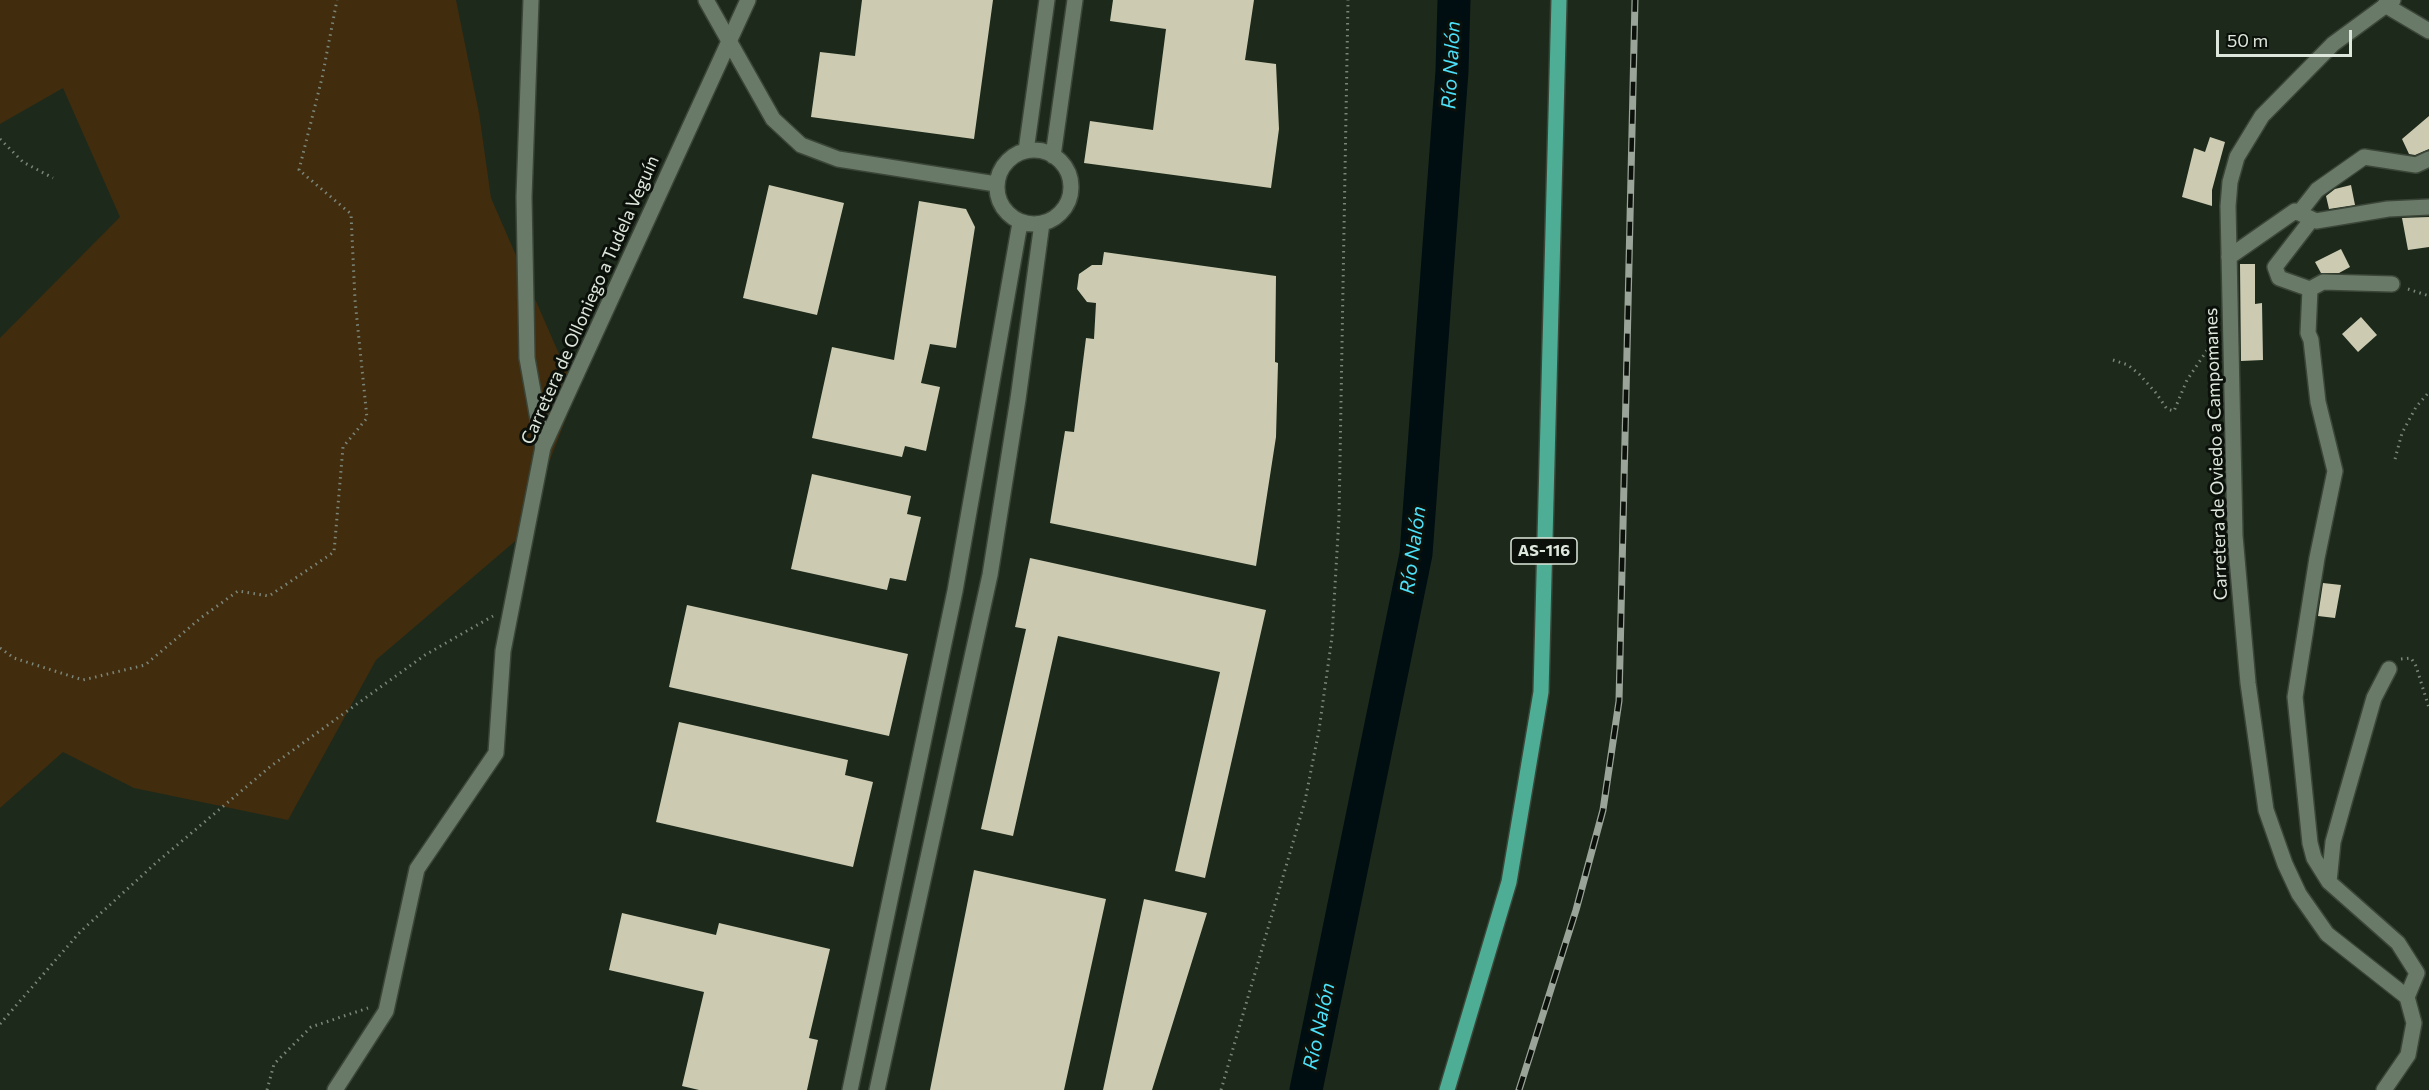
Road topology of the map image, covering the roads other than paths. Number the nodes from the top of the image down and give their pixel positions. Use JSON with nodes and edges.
{"nodes":[{"id":1,"x":531,"y":0,"type":"edge"},
{"id":2,"x":706,"y":0,"type":"edge"},
{"id":3,"x":748,"y":0,"type":"edge"},
{"id":4,"x":1047,"y":0,"type":"edge"},
{"id":5,"x":1075,"y":0,"type":"edge"},
{"id":6,"x":1559,"y":0,"type":"edge"},
{"id":7,"x":2389,"y":3,"type":"edge"},
{"id":8,"x":2429,"y":31,"type":"edge"},
{"id":9,"x":730,"y":40,"type":"junction"},
{"id":10,"x":1026,"y":151,"type":"junction"},
{"id":11,"x":1053,"y":156,"type":"junction"},
{"id":12,"x":2429,"y":159,"type":"edge"},
{"id":13,"x":996,"y":184,"type":"junction"},
{"id":14,"x":2429,"y":207,"type":"edge"},
{"id":15,"x":2305,"y":216,"type":"junction"},
{"id":16,"x":1020,"y":223,"type":"junction"},
{"id":17,"x":1042,"y":223,"type":"junction"},
{"id":18,"x":2229,"y":257,"type":"junction"},
{"id":19,"x":2392,"y":284,"type":"road end"},
{"id":20,"x":2310,"y":289,"type":"junction"},
{"id":21,"x":543,"y":447,"type":"junction"},
{"id":22,"x":2389,"y":669,"type":"road end"},
{"id":23,"x":2329,"y":882,"type":"junction"},
{"id":24,"x":2407,"y":997,"type":"junction"},
{"id":25,"x":335,"y":1090,"type":"edge"},
{"id":26,"x":850,"y":1090,"type":"edge"},
{"id":27,"x":877,"y":1090,"type":"edge"},
{"id":28,"x":1447,"y":1090,"type":"edge"},
{"id":29,"x":2384,"y":1090,"type":"edge"}],
"edges":[{"from":1,"to":21,"type":"street"},
{"from":2,"to":9,"type":"street"},
{"from":3,"to":9,"type":"street","name":"Carretera de Olloniego a Tudela Veguín"},
{"from":4,"to":10,"type":"street"},
{"from":5,"to":11,"type":"street"},
{"from":6,"to":28,"type":"main road","number":"AS-116"},
{"from":7,"to":8,"type":"street"},
{"from":7,"to":18,"type":"street","name":"Carretera de Oviedo a Campomanes"},
{"from":9,"to":13,"type":"street"},
{"from":9,"to":21,"type":"street","name":"Carretera de Olloniego a Tudela Veguín"},
{"from":10,"to":11,"type":"street"},
{"from":10,"to":13,"type":"street"},
{"from":11,"to":17,"type":"street"},
{"from":12,"to":15,"type":"street"},
{"from":13,"to":16,"type":"street"},
{"from":14,"to":15,"type":"street"},
{"from":15,"to":18,"type":"street"},
{"from":15,"to":20,"type":"street"},
{"from":16,"to":17,"type":"street"},
{"from":16,"to":26,"type":"street"},
{"from":17,"to":27,"type":"street"},
{"from":18,"to":24,"type":"street","name":"Carretera de Oviedo a Campomanes"},
{"from":19,"to":20,"type":"street"},
{"from":20,"to":23,"type":"street"},
{"from":21,"to":25,"type":"street","name":"Carretera de Olloniego a Tudela Veguín"},
{"from":22,"to":23,"type":"street"},
{"from":23,"to":24,"type":"street"},
{"from":24,"to":29,"type":"street"}]}
